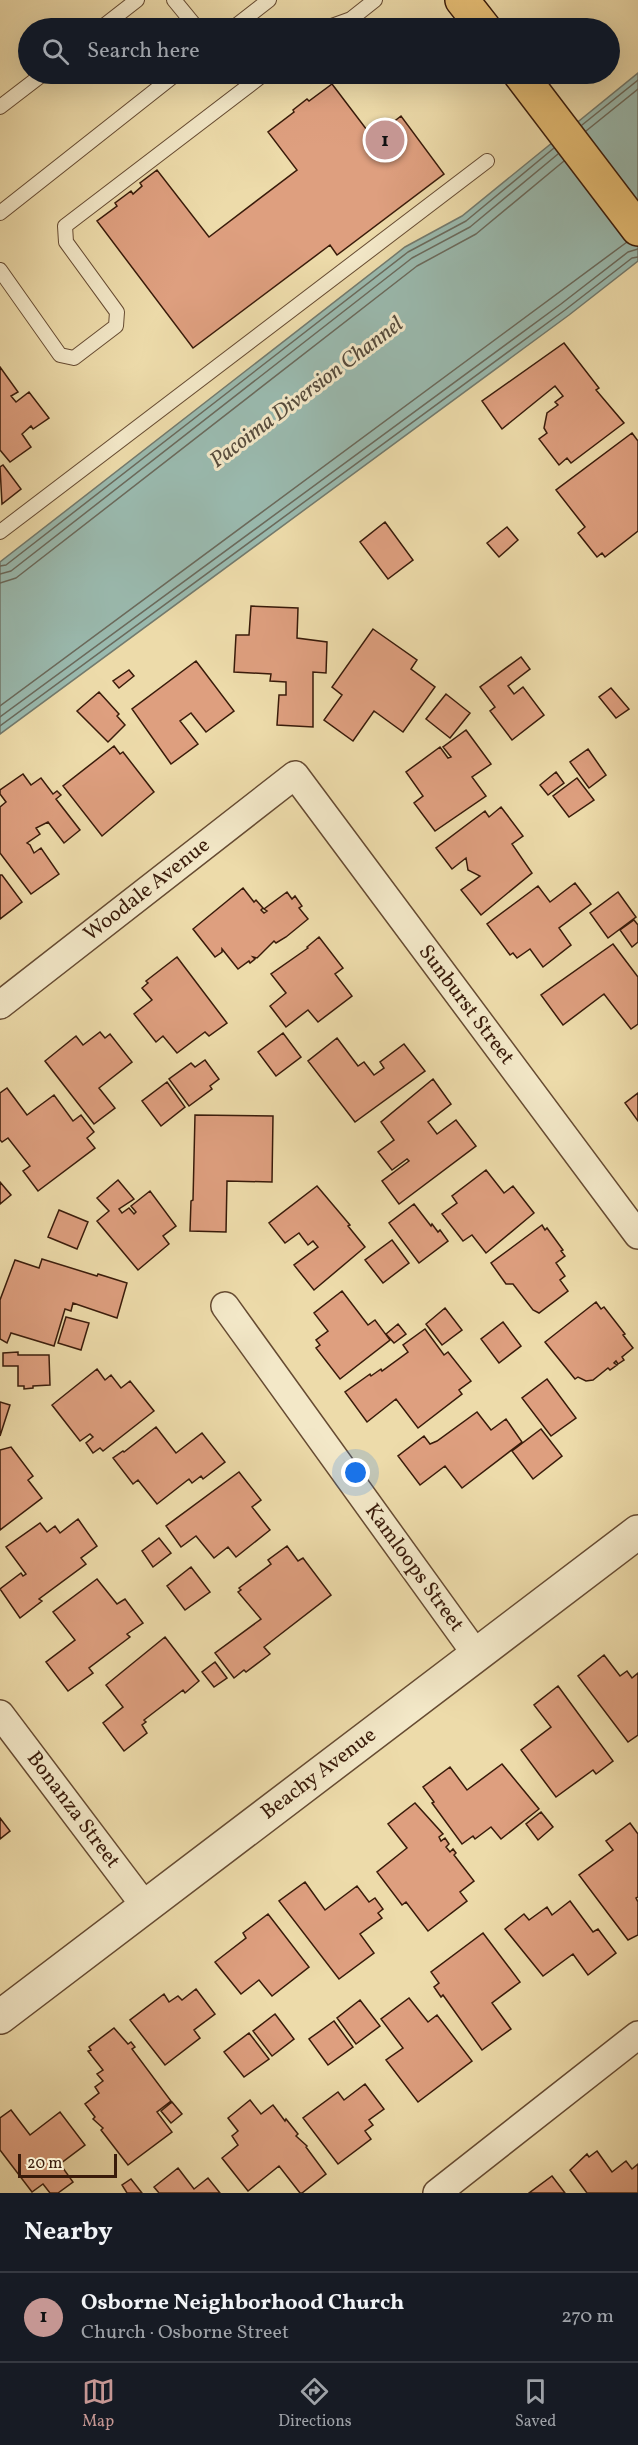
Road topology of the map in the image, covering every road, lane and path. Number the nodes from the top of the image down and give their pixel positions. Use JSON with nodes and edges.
{"nodes":[{"id":1,"x":138,"y":0,"type":"edge"},
{"id":2,"x":174,"y":0,"type":"edge"},
{"id":3,"x":269,"y":0,"type":"edge"},
{"id":4,"x":375,"y":0,"type":"edge"},
{"id":5,"x":462,"y":0,"type":"edge"},
{"id":6,"x":114,"y":18,"type":"edge"},
{"id":7,"x":189,"y":18,"type":"edge"},
{"id":8,"x":246,"y":18,"type":"edge"},
{"id":9,"x":352,"y":18,"type":"edge"},
{"id":10,"x":476,"y":18,"type":"edge"},
{"id":11,"x":30,"y":84,"type":"edge"},
{"id":12,"x":163,"y":84,"type":"edge"},
{"id":13,"x":251,"y":84,"type":"edge"},
{"id":14,"x":527,"y":84,"type":"edge"},
{"id":15,"x":0,"y":107,"type":"edge"},
{"id":16,"x":488,"y":161,"type":"dead end"},
{"id":17,"x":0,"y":213,"type":"edge"},
{"id":18,"x":638,"y":229,"type":"edge"},
{"id":19,"x":0,"y":270,"type":"edge"},
{"id":20,"x":0,"y":532,"type":"edge"},
{"id":21,"x":295,"y":775,"type":"joint"},
{"id":22,"x":0,"y":1005,"type":"edge"},
{"id":23,"x":638,"y":1235,"type":"edge"},
{"id":24,"x":225,"y":1306,"type":"dead end"},
{"id":25,"x":638,"y":1532,"type":"edge"},
{"id":26,"x":476,"y":1654,"type":"junction"},
{"id":27,"x":0,"y":1714,"type":"edge"},
{"id":28,"x":145,"y":1906,"type":"junction"},
{"id":29,"x":0,"y":2017,"type":"edge"},
{"id":30,"x":638,"y":2035,"type":"edge"},
{"id":31,"x":437,"y":2193,"type":"edge"}],
"edges":[{"from":1,"to":6,"type":"lane"},
{"from":2,"to":7,"type":"lane"},
{"from":3,"to":8,"type":"lane"},
{"from":4,"to":9,"type":"lane"},
{"from":5,"to":10,"type":"main road"},
{"from":11,"to":15,"type":"lane"},
{"from":12,"to":17,"type":"lane"},
{"from":13,"to":19,"type":"lane"},
{"from":14,"to":18,"type":"main road"},
{"from":16,"to":20,"type":"lane"},
{"from":21,"to":22,"type":"street","name":"Woodale Avenue"},
{"from":21,"to":23,"type":"street","name":"Sunburst Street"},
{"from":24,"to":26,"type":"street","name":"Kamloops Street"},
{"from":25,"to":26,"type":"street","name":"Beachy Avenue"},
{"from":26,"to":28,"type":"street","name":"Beachy Avenue"},
{"from":27,"to":28,"type":"street","name":"Bonanza Street"},
{"from":28,"to":29,"type":"street","name":"Beachy Avenue"},
{"from":30,"to":31,"type":"street"}]}
